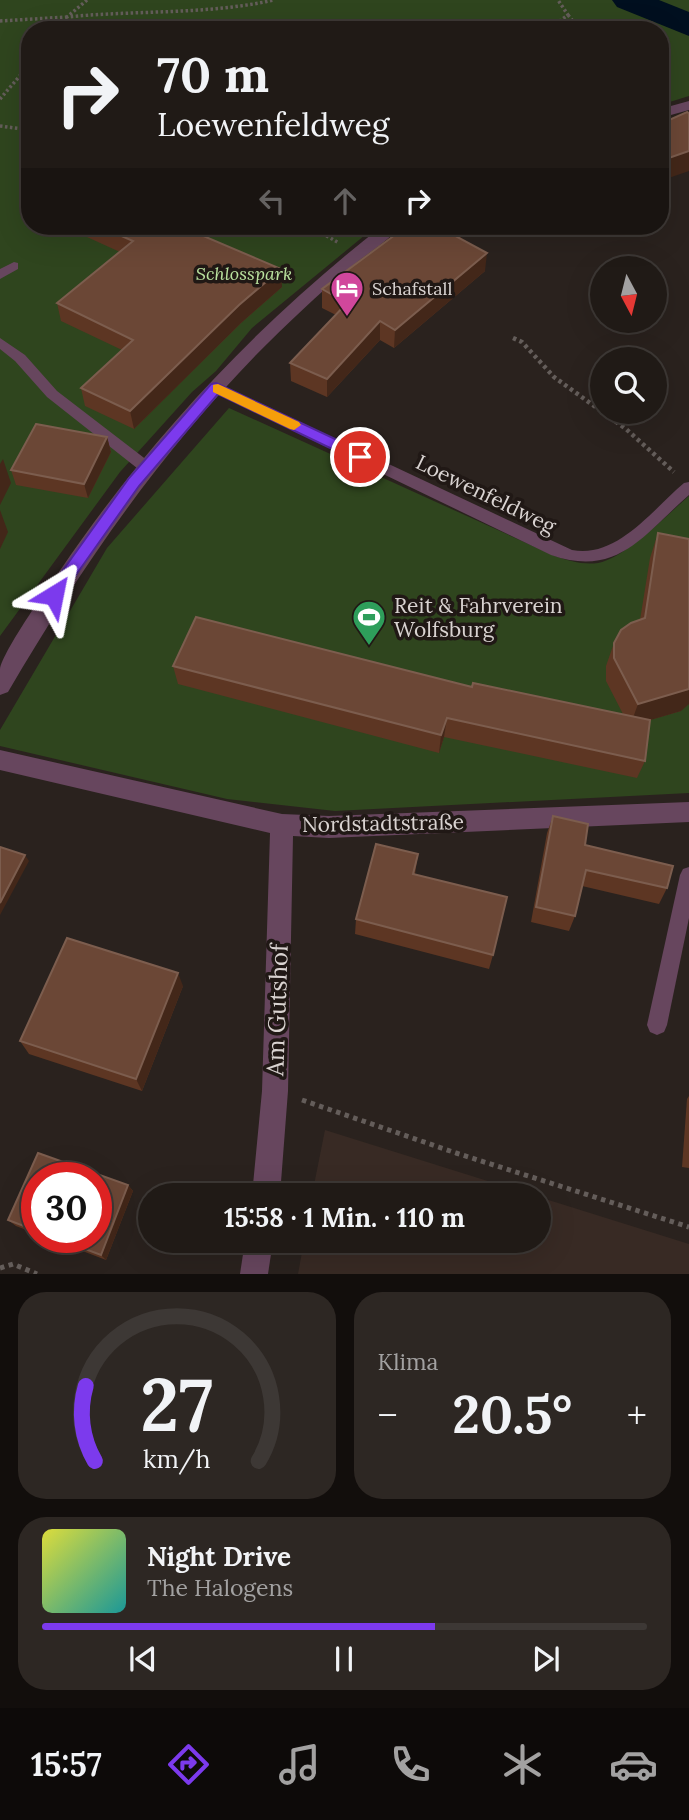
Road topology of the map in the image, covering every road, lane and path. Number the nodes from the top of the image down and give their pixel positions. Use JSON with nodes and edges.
{"nodes":[{"id":1,"x":87,"y":0,"type":"edge"},
{"id":2,"x":274,"y":0,"type":"edge"},
{"id":3,"x":558,"y":0,"type":"edge"},
{"id":4,"x":568,"y":15,"type":"junction"},
{"id":5,"x":67,"y":17,"type":"junction"},
{"id":6,"x":0,"y":21,"type":"edge"},
{"id":7,"x":64,"y":21,"type":"edge"},
{"id":8,"x":560,"y":21,"type":"edge"},
{"id":9,"x":573,"y":21,"type":"edge"},
{"id":10,"x":21,"y":74,"type":"edge"},
{"id":11,"x":0,"y":99,"type":"edge"},
{"id":12,"x":689,"y":105,"type":"edge"},
{"id":13,"x":669,"y":111,"type":"edge"},
{"id":14,"x":0,"y":126,"type":"edge"},
{"id":15,"x":21,"y":129,"type":"edge"},
{"id":16,"x":380,"y":235,"type":"edge"},
{"id":17,"x":328,"y":236,"type":"edge"},
{"id":18,"x":356,"y":253,"type":"junction"},
{"id":19,"x":14,"y":266,"type":"dead end"},
{"id":20,"x":0,"y":275,"type":"edge"},
{"id":21,"x":513,"y":338,"type":"dead end"},
{"id":22,"x":0,"y":342,"type":"edge"},
{"id":23,"x":216,"y":388,"type":"junction"},
{"id":24,"x":147,"y":468,"type":"junction"},
{"id":25,"x":684,"y":491,"type":"edge"},
{"id":26,"x":0,"y":686,"type":"edge"},
{"id":27,"x":0,"y":760,"type":"edge"},
{"id":28,"x":689,"y":812,"type":"edge"},
{"id":29,"x":282,"y":825,"type":"junction"},
{"id":30,"x":689,"y":875,"type":"edge"},
{"id":31,"x":657,"y":1025,"type":"dead end"},
{"id":32,"x":275,"y":1091,"type":"junction"},
{"id":33,"x":267,"y":1183,"type":"edge"},
{"id":34,"x":689,"y":1227,"type":"edge"},
{"id":35,"x":257,"y":1253,"type":"edge"},
{"id":36,"x":0,"y":1268,"type":"edge"},
{"id":37,"x":37,"y":1274,"type":"edge"},
{"id":38,"x":254,"y":1274,"type":"edge"}],
"edges":[{"from":1,"to":5,"type":"path"},
{"from":2,"to":5,"type":"path"},
{"from":3,"to":4,"type":"path"},
{"from":4,"to":8,"type":"path"},
{"from":4,"to":9,"type":"path"},
{"from":5,"to":6,"type":"path"},
{"from":5,"to":7,"type":"path"},
{"from":10,"to":11,"type":"path"},
{"from":12,"to":13,"type":"street"},
{"from":14,"to":15,"type":"path"},
{"from":16,"to":18,"type":"street"},
{"from":17,"to":18,"type":"path"},
{"from":18,"to":23,"type":"street"},
{"from":19,"to":20,"type":"lane"},
{"from":21,"to":25,"type":"path"},
{"from":22,"to":24,"type":"lane"},
{"from":23,"to":24,"type":"street"},
{"from":23,"to":25,"type":"lane","name":"Loewenfeldweg"},
{"from":24,"to":26,"type":"street"},
{"from":27,"to":29,"type":"street","name":"Nordstadtstraße"},
{"from":28,"to":29,"type":"street","name":"Nordstadtstraße"},
{"from":29,"to":32,"type":"street","name":"Am Gutshof"},
{"from":30,"to":31,"type":"lane"},
{"from":32,"to":33,"type":"street","name":"Am Gutshof"},
{"from":32,"to":34,"type":"path"},
{"from":35,"to":38,"type":"street"},
{"from":36,"to":37,"type":"path"}]}
